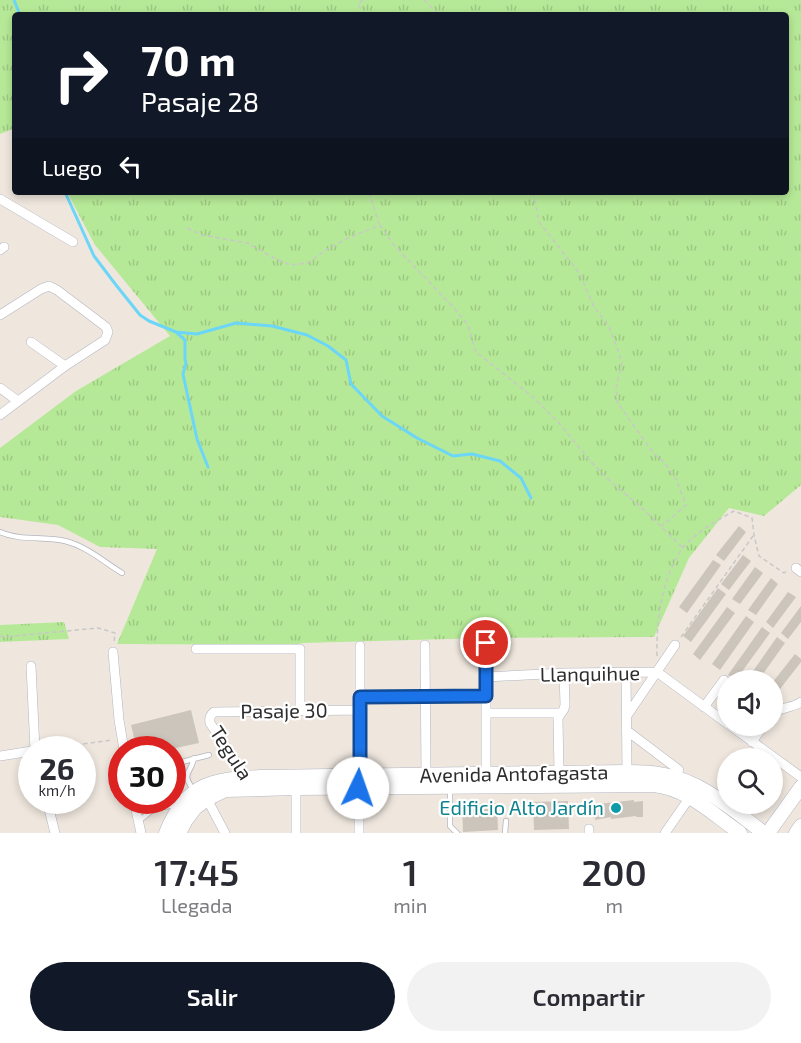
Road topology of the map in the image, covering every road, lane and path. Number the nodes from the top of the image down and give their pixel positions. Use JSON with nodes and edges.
{"nodes":[{"id":1,"x":363,"y":0,"type":"edge"},
{"id":2,"x":424,"y":0,"type":"edge"},
{"id":3,"x":362,"y":12,"type":"edge"},
{"id":4,"x":436,"y":12,"type":"edge"},
{"id":5,"x":370,"y":195,"type":"edge"},
{"id":6,"x":534,"y":195,"type":"edge"},
{"id":7,"x":0,"y":199,"type":"edge"},
{"id":8,"x":380,"y":225,"type":"junction"},
{"id":9,"x":188,"y":228,"type":"dead end"},
{"id":10,"x":73,"y":242,"type":"dead end"},
{"id":11,"x":0,"y":315,"type":"edge"},
{"id":12,"x":31,"y":342,"type":"dead end"},
{"id":13,"x":65,"y":366,"type":"junction"},
{"id":14,"x":0,"y":388,"type":"edge"},
{"id":15,"x":18,"y":401,"type":"junction"},
{"id":16,"x":0,"y":415,"type":"edge"},
{"id":17,"x":661,"y":527,"type":"junction"},
{"id":18,"x":0,"y":532,"type":"edge"},
{"id":19,"x":754,"y":535,"type":"junction"},
{"id":20,"x":683,"y":548,"type":"junction"},
{"id":21,"x":799,"y":570,"type":"edge"},
{"id":22,"x":122,"y":573,"type":"dead end"},
{"id":23,"x":0,"y":636,"type":"edge"},
{"id":24,"x":486,"y":643,"type":"dead end"},
{"id":25,"x":425,"y":645,"type":"dead end"},
{"id":26,"x":675,"y":645,"type":"joint"},
{"id":27,"x":360,"y":646,"type":"dead end"},
{"id":28,"x":196,"y":650,"type":"dead end"},
{"id":29,"x":114,"y":652,"type":"joint"},
{"id":30,"x":31,"y":666,"type":"dead end"},
{"id":31,"x":657,"y":672,"type":"junction"},
{"id":32,"x":626,"y":673,"type":"junction"},
{"id":33,"x":564,"y":674,"type":"junction"},
{"id":34,"x":486,"y":677,"type":"junction"},
{"id":35,"x":717,"y":689,"type":"edge"},
{"id":36,"x":425,"y":696,"type":"junction"},
{"id":37,"x":486,"y":696,"type":"junction"},
{"id":38,"x":360,"y":697,"type":"junction"},
{"id":39,"x":801,"y":702,"type":"edge"},
{"id":40,"x":704,"y":707,"type":"junction"},
{"id":41,"x":783,"y":709,"type":"edge"},
{"id":42,"x":300,"y":710,"type":"junction"},
{"id":43,"x":360,"y":710,"type":"junction"},
{"id":44,"x":486,"y":713,"type":"junction"},
{"id":45,"x":561,"y":713,"type":"junction"},
{"id":46,"x":717,"y":716,"type":"edge"},
{"id":47,"x":210,"y":717,"type":"joint"},
{"id":48,"x":626,"y":717,"type":"junction"},
{"id":49,"x":626,"y":730,"type":"junction"},
{"id":50,"x":33,"y":736,"type":"edge"},
{"id":51,"x":122,"y":736,"type":"edge"},
{"id":52,"x":744,"y":736,"type":"edge"},
{"id":53,"x":756,"y":736,"type":"edge"},
{"id":54,"x":752,"y":742,"type":"junction"},
{"id":55,"x":18,"y":753,"type":"edge"},
{"id":56,"x":209,"y":755,"type":"dead end"},
{"id":57,"x":0,"y":756,"type":"edge"},
{"id":58,"x":194,"y":759,"type":"junction"},
{"id":59,"x":679,"y":770,"type":"dead end"},
{"id":60,"x":627,"y":772,"type":"junction"},
{"id":61,"x":559,"y":774,"type":"junction"},
{"id":62,"x":426,"y":775,"type":"junction"},
{"id":63,"x":801,"y":777,"type":"edge"},
{"id":64,"x":486,"y":780,"type":"junction"},
{"id":65,"x":359,"y":782,"type":"junction"},
{"id":66,"x":250,"y":783,"type":"junction"},
{"id":67,"x":450,"y":786,"type":"junction"},
{"id":68,"x":296,"y":788,"type":"junction"},
{"id":69,"x":801,"y":788,"type":"edge"},
{"id":70,"x":201,"y":795,"type":"junction"},
{"id":71,"x":690,"y":797,"type":"junction"},
{"id":72,"x":50,"y":814,"type":"edge"},
{"id":73,"x":137,"y":814,"type":"edge"},
{"id":74,"x":138,"y":821,"type":"junction"},
{"id":75,"x":506,"y":821,"type":"dead end"},
{"id":76,"x":801,"y":826,"type":"edge"},
{"id":77,"x":55,"y":833,"type":"edge"},
{"id":78,"x":141,"y":833,"type":"edge"},
{"id":79,"x":166,"y":833,"type":"edge"},
{"id":80,"x":179,"y":833,"type":"edge"},
{"id":81,"x":225,"y":833,"type":"edge"},
{"id":82,"x":296,"y":833,"type":"edge"},
{"id":83,"x":359,"y":833,"type":"edge"},
{"id":84,"x":457,"y":833,"type":"edge"},
{"id":85,"x":506,"y":833,"type":"edge"},
{"id":86,"x":665,"y":833,"type":"edge"},
{"id":87,"x":740,"y":833,"type":"edge"},
{"id":88,"x":766,"y":833,"type":"edge"},
{"id":89,"x":796,"y":833,"type":"edge"}],
"edges":[{"from":1,"to":3,"type":"path"},
{"from":2,"to":4,"type":"path"},
{"from":5,"to":8,"type":"path"},
{"from":6,"to":17,"type":"path"},
{"from":7,"to":10,"type":"street"},
{"from":8,"to":9,"type":"path"},
{"from":8,"to":17,"type":"path"},
{"from":11,"to":13,"type":"street"},
{"from":12,"to":13,"type":"street"},
{"from":13,"to":15,"type":"street"},
{"from":14,"to":15,"type":"street"},
{"from":15,"to":16,"type":"street"},
{"from":17,"to":20,"type":"path"},
{"from":18,"to":22,"type":"lane"},
{"from":19,"to":20,"type":"path"},
{"from":19,"to":21,"type":"path"},
{"from":19,"to":26,"type":"path"},
{"from":20,"to":31,"type":"path"},
{"from":23,"to":29,"type":"path"},
{"from":24,"to":34,"type":"street"},
{"from":25,"to":36,"type":"street"},
{"from":26,"to":31,"type":"street"},
{"from":27,"to":38,"type":"street"},
{"from":28,"to":42,"type":"street"},
{"from":29,"to":51,"type":"street"},
{"from":30,"to":50,"type":"street"},
{"from":31,"to":32,"type":"street","name":"Llanquihue"},
{"from":31,"to":40,"type":"street"},
{"from":31,"to":48,"type":"street"},
{"from":32,"to":33,"type":"street","name":"Llanquihue"},
{"from":32,"to":48,"type":"street"},
{"from":33,"to":34,"type":"street","name":"Llanquihue"},
{"from":33,"to":45,"type":"street"},
{"from":34,"to":37,"type":"street"},
{"from":35,"to":40,"type":"street"},
{"from":36,"to":37,"type":"street"},
{"from":36,"to":38,"type":"street"},
{"from":36,"to":62,"type":"street"},
{"from":37,"to":44,"type":"street"},
{"from":38,"to":43,"type":"street"},
{"from":39,"to":41,"type":"street"},
{"from":40,"to":46,"type":"street"},
{"from":42,"to":43,"type":"street","name":"Pasaje 30"},
{"from":42,"to":47,"type":"street","name":"Pasaje 30"},
{"from":43,"to":65,"type":"street"},
{"from":44,"to":45,"type":"street"},
{"from":44,"to":64,"type":"street"},
{"from":45,"to":61,"type":"street"},
{"from":47,"to":66,"type":"street","name":"Tegula"},
{"from":48,"to":49,"type":"street"},
{"from":49,"to":59,"type":"street"},
{"from":49,"to":60,"type":"street"},
{"from":52,"to":54,"type":"street"},
{"from":53,"to":54,"type":"street"},
{"from":54,"to":63,"type":"street"},
{"from":55,"to":57,"type":"street"},
{"from":56,"to":58,"type":"lane"},
{"from":58,"to":70,"type":"lane"},
{"from":58,"to":74,"type":"lane"},
{"from":60,"to":61,"type":"street","name":"Avenida Antofagasta"},
{"from":60,"to":88,"type":"street","name":"Avenida Antofagasta"},
{"from":61,"to":64,"type":"street","name":"Avenida Antofagasta"},
{"from":62,"to":64,"type":"street","name":"Avenida Antofagasta"},
{"from":62,"to":65,"type":"street","name":"Avenida Antofagasta"},
{"from":64,"to":67,"type":"street","name":"Avenida Antofagasta"},
{"from":64,"to":71,"type":"street","name":"Avenida Antofagasta"},
{"from":65,"to":66,"type":"street","name":"Avenida Antofagasta"},
{"from":65,"to":67,"type":"street","name":"Avenida Antofagasta"},
{"from":65,"to":68,"type":"street","name":"Avenida Antofagasta"},
{"from":65,"to":83,"type":"street"},
{"from":66,"to":68,"type":"street","name":"Avenida Antofagasta"},
{"from":66,"to":70,"type":"street"},
{"from":67,"to":84,"type":"lane"},
{"from":68,"to":82,"type":"street"},
{"from":69,"to":88,"type":"street"},
{"from":70,"to":79,"type":"street"},
{"from":70,"to":80,"type":"street"},
{"from":70,"to":81,"type":"street"},
{"from":71,"to":86,"type":"street"},
{"from":71,"to":87,"type":"street","name":"Avenida Antofagasta"},
{"from":72,"to":77,"type":"street"},
{"from":73,"to":74,"type":"street"},
{"from":74,"to":78,"type":"street"},
{"from":75,"to":85,"type":"lane"},
{"from":76,"to":89,"type":"street"}]}
